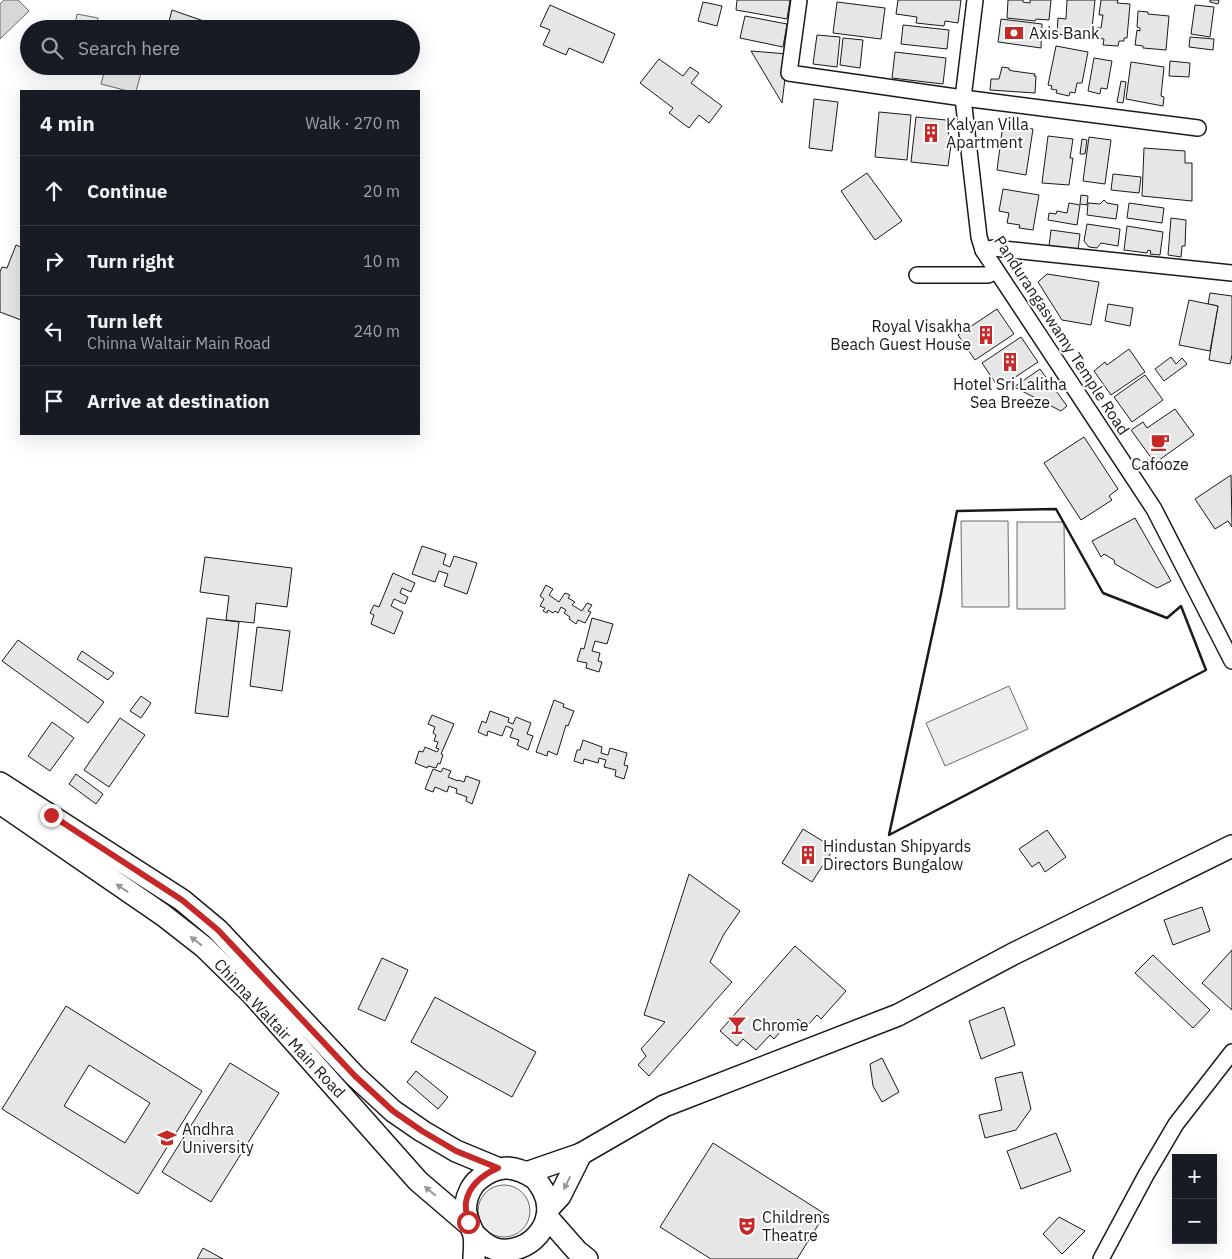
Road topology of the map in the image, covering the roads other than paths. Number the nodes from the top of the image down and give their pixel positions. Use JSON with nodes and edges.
{"nodes":[{"id":1,"x":799,"y":0,"type":"edge"},
{"id":2,"x":975,"y":0,"type":"edge"},
{"id":3,"x":963,"y":98,"type":"junction"},
{"id":4,"x":1198,"y":128,"type":"dead end"},
{"id":5,"x":983,"y":250,"type":"junction"},
{"id":6,"x":996,"y":271,"type":"junction"},
{"id":7,"x":1232,"y":273,"type":"edge"},
{"id":8,"x":917,"y":275,"type":"dead end"},
{"id":9,"x":1232,"y":661,"type":"edge"},
{"id":10,"x":0,"y":783,"type":"edge"},
{"id":11,"x":0,"y":803,"type":"edge"},
{"id":12,"x":1232,"y":846,"type":"edge"},
{"id":13,"x":1232,"y":1052,"type":"edge"},
{"id":14,"x":581,"y":1154,"type":"junction"},
{"id":15,"x":498,"y":1168,"type":"junction"},
{"id":16,"x":526,"y":1173,"type":"junction"},
{"id":17,"x":547,"y":1213,"type":"junction"},
{"id":18,"x":470,"y":1228,"type":"junction"},
{"id":19,"x":526,"y":1253,"type":"edge"},
{"id":20,"x":474,"y":1259,"type":"edge"},
{"id":21,"x":588,"y":1259,"type":"edge"},
{"id":22,"x":1102,"y":1259,"type":"edge"}],
"edges":[{"from":1,"to":3,"type":"street"},
{"from":2,"to":3,"type":"street","name":"Pandurangaswamy Temple Road"},
{"from":3,"to":4,"type":"street"},
{"from":3,"to":5,"type":"street","name":"Pandurangaswamy Temple Road"},
{"from":5,"to":6,"type":"street","name":"Pandurangaswamy Temple Road"},
{"from":5,"to":7,"type":"street"},
{"from":6,"to":8,"type":"street"},
{"from":6,"to":9,"type":"street","name":"Pandurangaswamy Temple Road"},
{"from":10,"to":15,"type":"street","name":"Chinna Waltair Main Road"},
{"from":18,"to":11,"type":"street","name":"Chinna Waltair Main Road","one_way":true},
{"from":12,"to":14,"type":"street"},
{"from":13,"to":22,"type":"street"},
{"from":14,"to":16,"type":"street"},
{"from":14,"to":17,"type":"street","one_way":true},
{"from":15,"to":16,"type":"street"},
{"from":15,"to":18,"type":"street"},
{"from":16,"to":17,"type":"street"},
{"from":17,"to":19,"type":"street"},
{"from":17,"to":21,"type":"street"},
{"from":18,"to":19,"type":"street"},
{"from":18,"to":20,"type":"street"}]}
